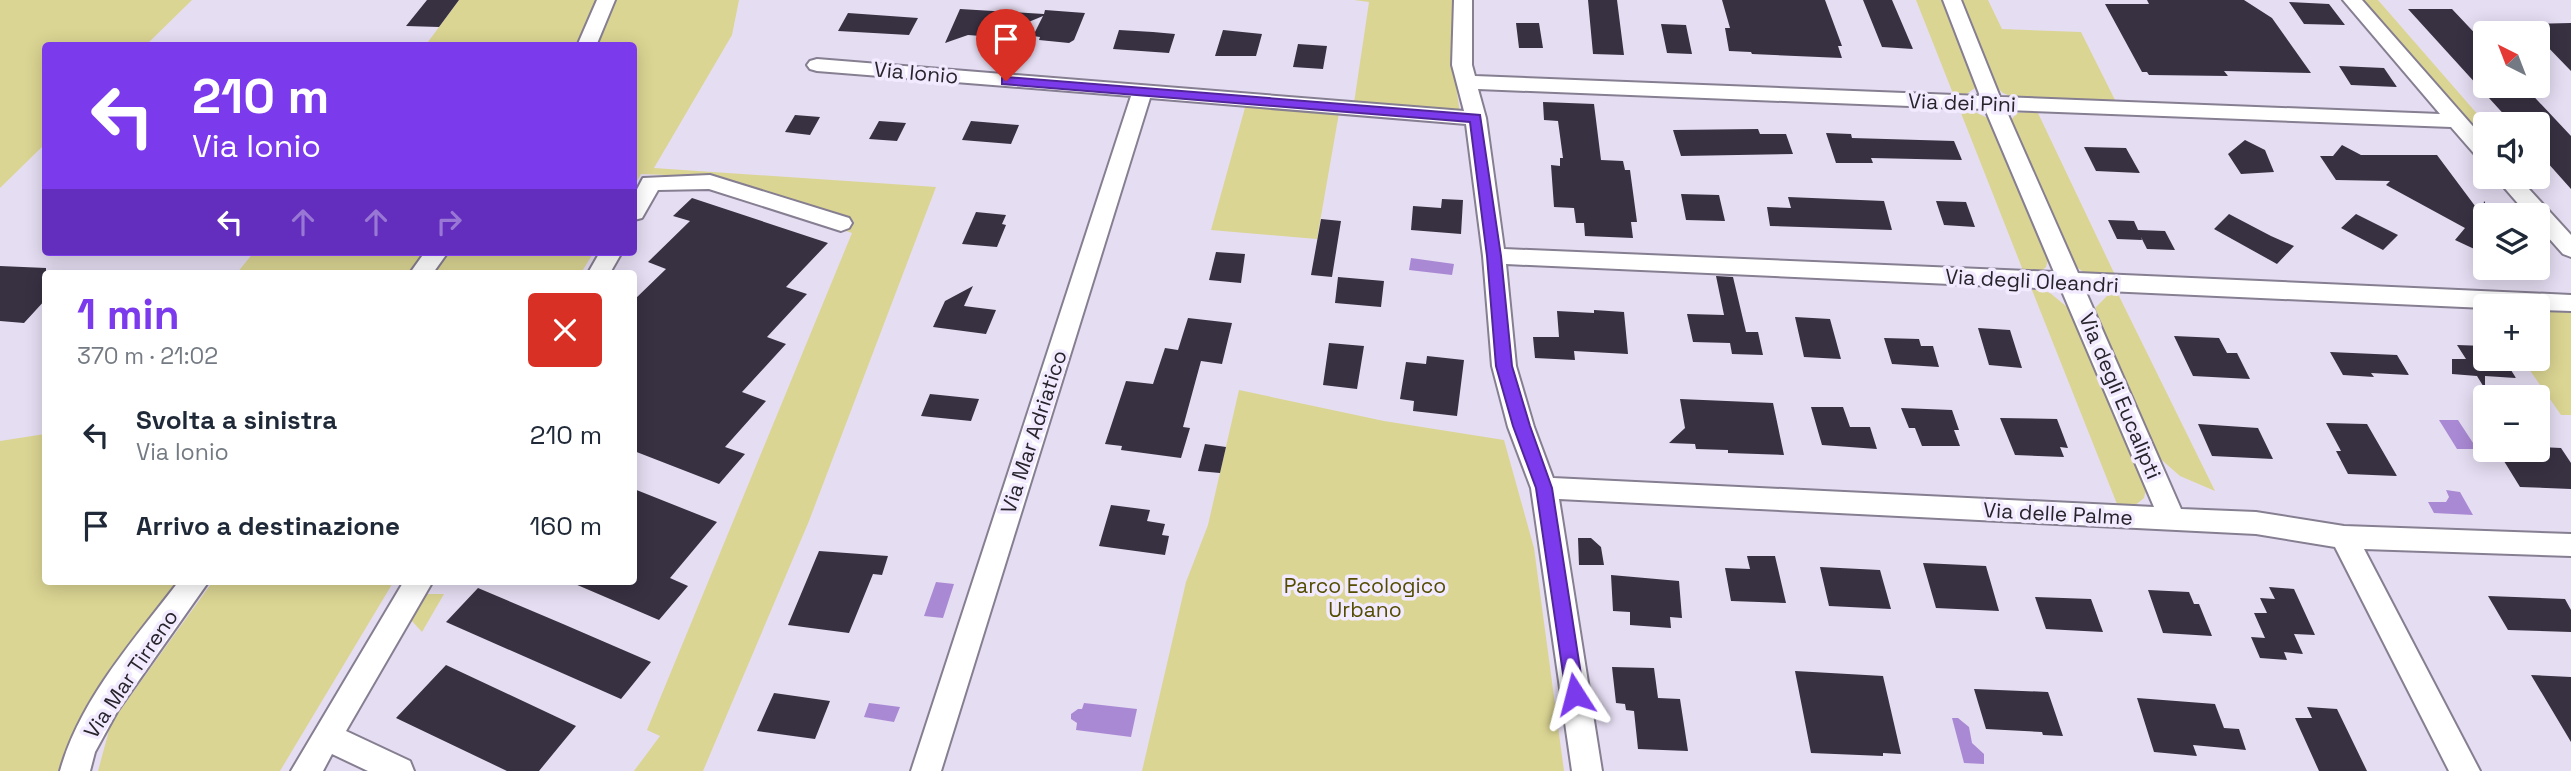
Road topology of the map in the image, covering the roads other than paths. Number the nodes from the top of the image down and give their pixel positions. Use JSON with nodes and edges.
{"nodes":[{"id":1,"x":606,"y":0,"type":"edge"},
{"id":2,"x":1463,"y":0,"type":"edge"},
{"id":3,"x":1952,"y":0,"type":"edge"},
{"id":4,"x":2352,"y":0,"type":"edge"},
{"id":5,"x":588,"y":42,"type":"edge"},
{"id":6,"x":817,"y":65,"type":"dead end"},
{"id":7,"x":1468,"y":82,"type":"junction"},
{"id":8,"x":1142,"y":92,"type":"junction"},
{"id":9,"x":1993,"y":104,"type":"junction"},
{"id":10,"x":1476,"y":118,"type":"junction"},
{"id":11,"x":2456,"y":121,"type":"junction"},
{"id":12,"x":2473,"y":140,"type":"edge"},
{"id":13,"x":2517,"y":189,"type":"edge"},
{"id":14,"x":637,"y":208,"type":"edge"},
{"id":15,"x":841,"y":223,"type":"dead end"},
{"id":16,"x":2571,"y":249,"type":"edge"},
{"id":17,"x":434,"y":256,"type":"edge"},
{"id":18,"x":1494,"y":256,"type":"junction"},
{"id":19,"x":423,"y":270,"type":"edge"},
{"id":20,"x":2071,"y":283,"type":"junction"},
{"id":21,"x":2571,"y":303,"type":"edge"},
{"id":22,"x":1544,"y":488,"type":"junction"},
{"id":23,"x":2174,"y":520,"type":"junction"},
{"id":24,"x":2344,"y":537,"type":"junction"},
{"id":25,"x":2571,"y":545,"type":"edge"},
{"id":26,"x":192,"y":585,"type":"edge"},
{"id":27,"x":417,"y":585,"type":"edge"},
{"id":28,"x":328,"y":737,"type":"junction"},
{"id":29,"x":75,"y":771,"type":"edge"},
{"id":30,"x":306,"y":771,"type":"edge"},
{"id":31,"x":399,"y":771,"type":"edge"},
{"id":32,"x":926,"y":771,"type":"edge"},
{"id":33,"x":1587,"y":771,"type":"edge"},
{"id":34,"x":2465,"y":771,"type":"edge"}],
"edges":[{"from":1,"to":5,"type":"street"},
{"from":2,"to":7,"type":"street"},
{"from":3,"to":9,"type":"street","name":"Via degli Eucalipti"},
{"from":4,"to":11,"type":"street"},
{"from":6,"to":8,"type":"street","name":"Via Ionio"},
{"from":7,"to":9,"type":"street","name":"Via dei Pini"},
{"from":7,"to":10,"type":"street"},
{"from":8,"to":10,"type":"street","name":"Via Ionio"},
{"from":8,"to":32,"type":"street","name":"Via Mar Adriatico"},
{"from":9,"to":11,"type":"street","name":"Via dei Pini"},
{"from":9,"to":20,"type":"street","name":"Via degli Eucalipti"},
{"from":10,"to":18,"type":"street"},
{"from":11,"to":12,"type":"street"},
{"from":13,"to":16,"type":"street"},
{"from":14,"to":15,"type":"street"},
{"from":17,"to":19,"type":"street"},
{"from":18,"to":20,"type":"street","name":"Via degli Oleandri"},
{"from":18,"to":22,"type":"street"},
{"from":20,"to":21,"type":"street","name":"Via degli Oleandri"},
{"from":20,"to":23,"type":"street","name":"Via degli Eucalipti"},
{"from":22,"to":23,"type":"street","name":"Via delle Palme"},
{"from":22,"to":33,"type":"street"},
{"from":23,"to":24,"type":"street","name":"Via delle Palme"},
{"from":24,"to":25,"type":"street","name":"Via delle Palme"},
{"from":24,"to":34,"type":"street"},
{"from":26,"to":29,"type":"street","name":"Via Mar Tirreno"},
{"from":27,"to":28,"type":"street"},
{"from":28,"to":30,"type":"street"},
{"from":28,"to":31,"type":"street"}]}
